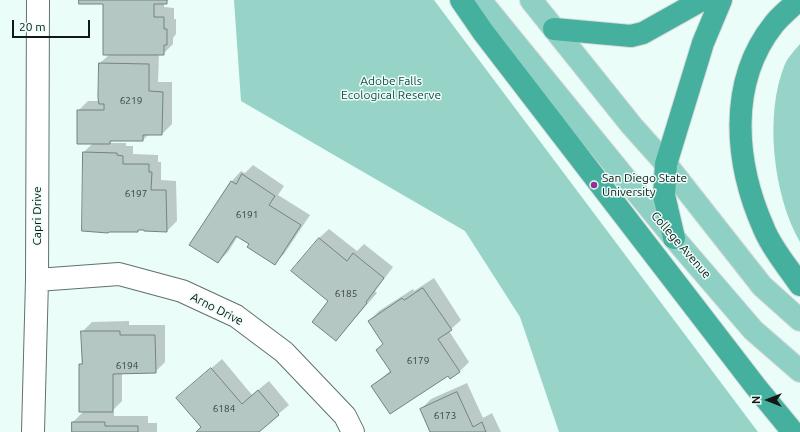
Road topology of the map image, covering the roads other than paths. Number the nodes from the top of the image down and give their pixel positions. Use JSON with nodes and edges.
{"nodes":[{"id":1,"x":38,"y":0,"type":"edge"},
{"id":2,"x":461,"y":0,"type":"edge"},
{"id":3,"x":480,"y":0,"type":"edge"},
{"id":4,"x":531,"y":0,"type":"edge"},
{"id":5,"x":702,"y":0,"type":"edge"},
{"id":6,"x":721,"y":0,"type":"edge"},
{"id":7,"x":798,"y":0,"type":"edge"},
{"id":8,"x":554,"y":29,"type":"junction"},
{"id":9,"x":666,"y":164,"type":"junction"},
{"id":10,"x":674,"y":238,"type":"junction"},
{"id":11,"x":37,"y":280,"type":"junction"},
{"id":12,"x":800,"y":285,"type":"edge"},
{"id":13,"x":800,"y":320,"type":"edge"},
{"id":14,"x":800,"y":371,"type":"edge"},
{"id":15,"x":33,"y":432,"type":"edge"},
{"id":16,"x":353,"y":432,"type":"edge"},
{"id":17,"x":793,"y":432,"type":"edge"}],
"edges":[{"from":1,"to":11,"type":"street","name":"Capri Drive"},
{"from":2,"to":17,"type":"highway"},
{"from":3,"to":10,"type":"main road","name":"College Avenue"},
{"from":4,"to":8,"type":"main road"},
{"from":5,"to":8,"type":"highway"},
{"from":6,"to":9,"type":"highway"},
{"from":7,"to":12,"type":"highway"},
{"from":8,"to":9,"type":"main road"},
{"from":9,"to":10,"type":"highway"},
{"from":9,"to":13,"type":"main road"},
{"from":10,"to":14,"type":"main road","name":"College Avenue"},
{"from":11,"to":15,"type":"street","name":"Capri Drive"},
{"from":11,"to":16,"type":"street","name":"Arno Drive"}]}
